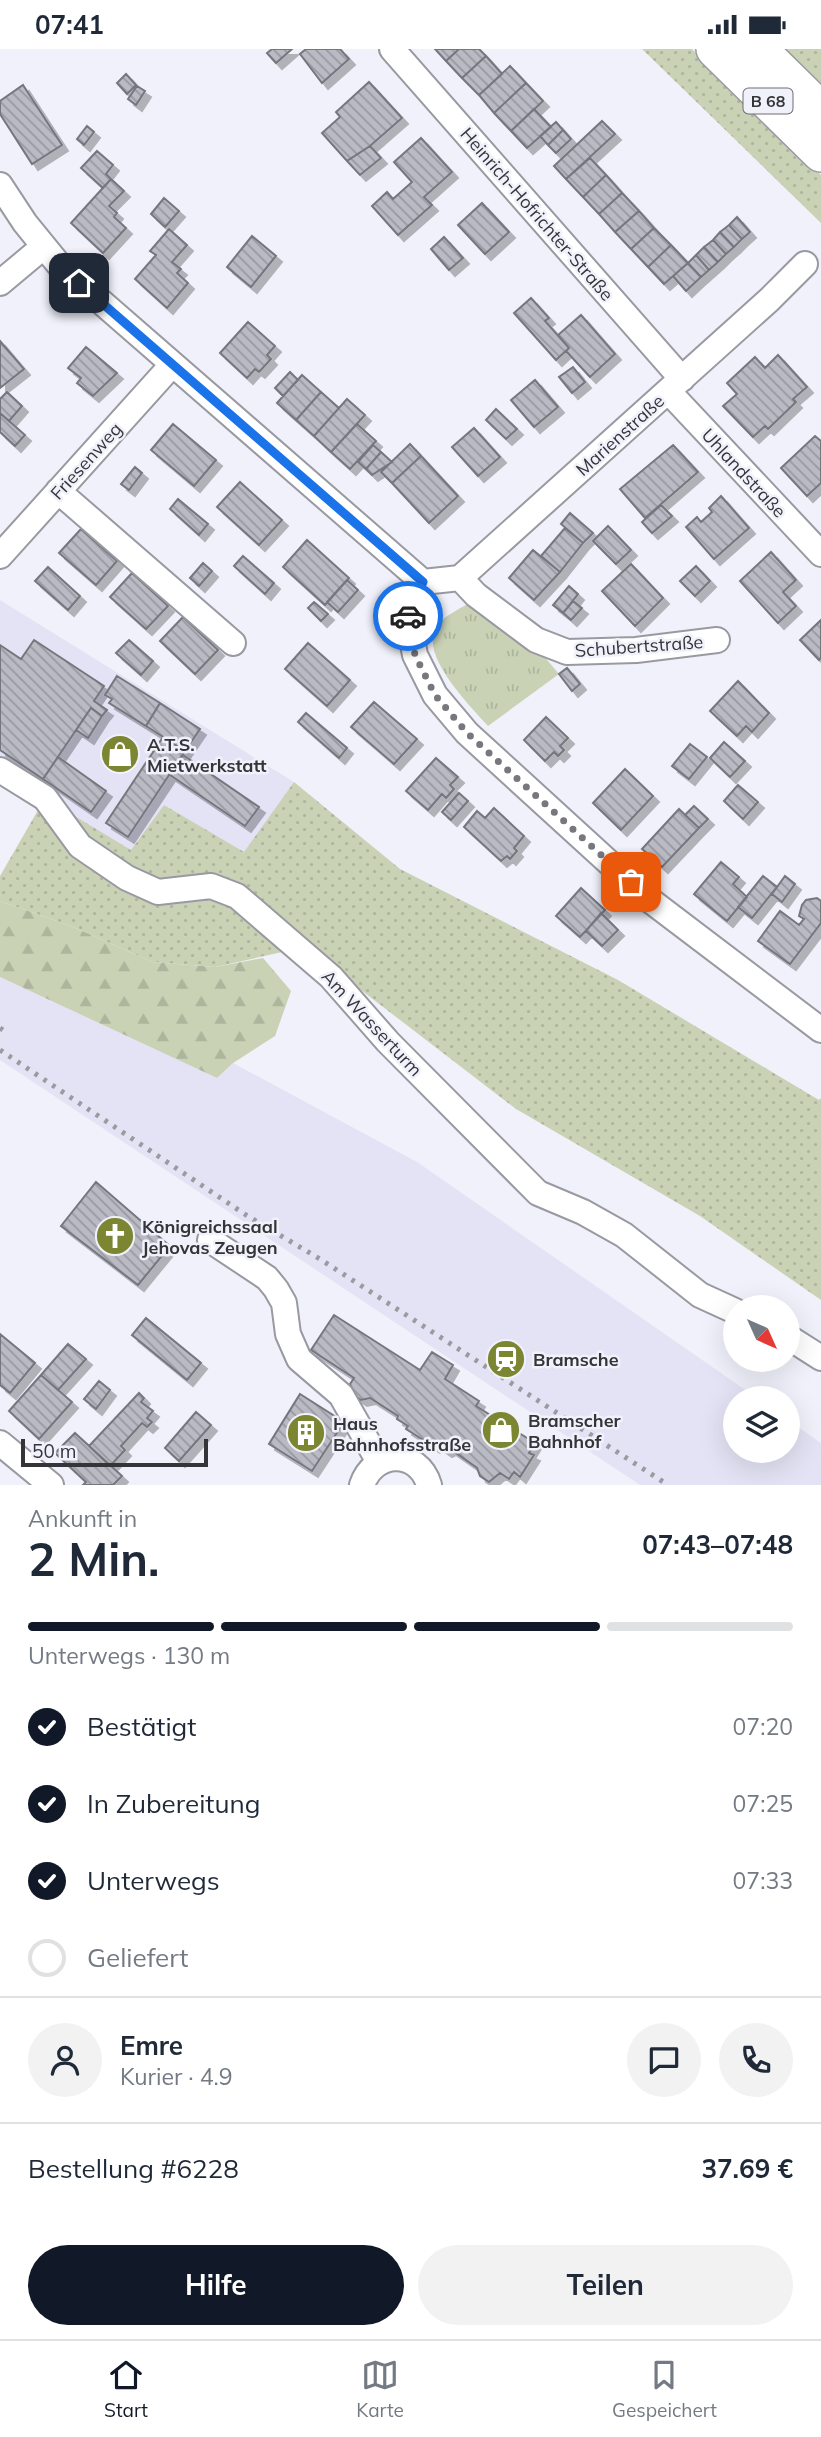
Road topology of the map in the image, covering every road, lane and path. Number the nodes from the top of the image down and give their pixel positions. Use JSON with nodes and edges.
{"nodes":[{"id":1,"x":392,"y":49,"type":"edge"},
{"id":2,"x":715,"y":49,"type":"edge"},
{"id":3,"x":758,"y":49,"type":"edge"},
{"id":4,"x":821,"y":111,"type":"edge"},
{"id":5,"x":821,"y":153,"type":"edge"},
{"id":6,"x":0,"y":185,"type":"edge"},
{"id":7,"x":43,"y":247,"type":"junction"},
{"id":8,"x":805,"y":264,"type":"dead end"},
{"id":9,"x":0,"y":283,"type":"edge"},
{"id":10,"x":172,"y":366,"type":"junction"},
{"id":11,"x":675,"y":385,"type":"junction"},
{"id":12,"x":58,"y":491,"type":"junction"},
{"id":13,"x":821,"y":554,"type":"edge"},
{"id":14,"x":0,"y":556,"type":"edge"},
{"id":15,"x":460,"y":579,"type":"junction"},
{"id":16,"x":423,"y":582,"type":"junction"},
{"id":17,"x":717,"y":640,"type":"dead end"},
{"id":18,"x":233,"y":643,"type":"dead end"},
{"id":19,"x":0,"y":770,"type":"edge"},
{"id":20,"x":821,"y":1030,"type":"edge"},
{"id":21,"x":210,"y":1240,"type":"dead end"},
{"id":22,"x":723,"y":1306,"type":"edge"},
{"id":23,"x":800,"y":1345,"type":"edge"},
{"id":24,"x":821,"y":1358,"type":"edge"},
{"id":25,"x":0,"y":1443,"type":"edge"},
{"id":26,"x":379,"y":1462,"type":"junction"},
{"id":27,"x":51,"y":1485,"type":"edge"},
{"id":28,"x":362,"y":1485,"type":"edge"},
{"id":29,"x":429,"y":1485,"type":"edge"}],
"edges":[{"from":1,"to":11,"type":"street","name":"Heinrich-Hofrichter-Straße"},
{"from":2,"to":5,"type":"highway","number":"B 68"},
{"from":3,"to":4,"type":"highway","number":"B 68"},
{"from":6,"to":7,"type":"street"},
{"from":7,"to":9,"type":"street"},
{"from":7,"to":10,"type":"street"},
{"from":8,"to":11,"type":"street","name":"Marienstraße"},
{"from":10,"to":12,"type":"street","name":"Friesenweg"},
{"from":10,"to":16,"type":"street"},
{"from":11,"to":13,"type":"street","name":"Uhlandstraße"},
{"from":11,"to":15,"type":"street","name":"Marienstraße"},
{"from":12,"to":14,"type":"street","name":"Friesenweg"},
{"from":12,"to":18,"type":"street"},
{"from":15,"to":16,"type":"street"},
{"from":15,"to":17,"type":"street","name":"Schubertstraße"},
{"from":16,"to":20,"type":"street"},
{"from":19,"to":22,"type":"street","name":"Am Wasserturm"},
{"from":21,"to":26,"type":"street"},
{"from":23,"to":24,"type":"street"},
{"from":25,"to":27,"type":"street"},
{"from":26,"to":28,"type":"street"},
{"from":26,"to":29,"type":"street"}]}
